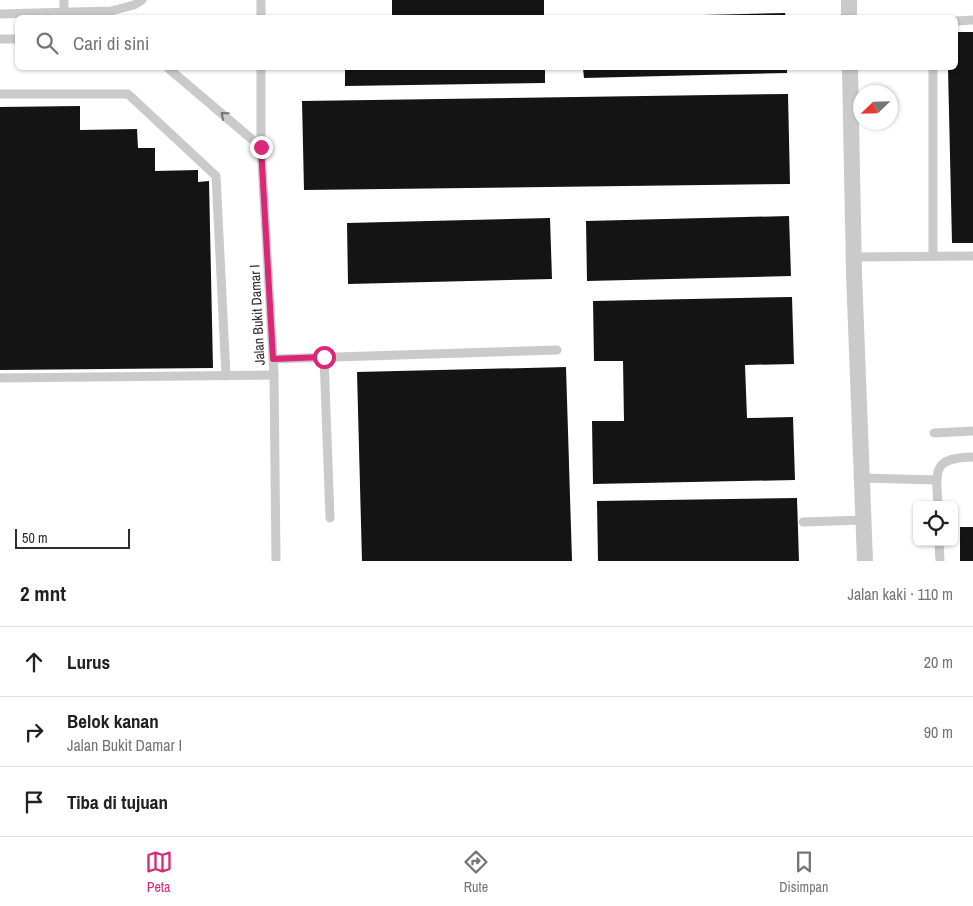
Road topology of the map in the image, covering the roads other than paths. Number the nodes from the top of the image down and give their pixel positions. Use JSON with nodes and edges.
{"nodes":[{"id":1,"x":64,"y":0,"type":"edge"},
{"id":2,"x":142,"y":0,"type":"edge"},
{"id":3,"x":261,"y":0,"type":"edge"},
{"id":4,"x":849,"y":0,"type":"edge"},
{"id":5,"x":64,"y":13,"type":"junction"},
{"id":6,"x":0,"y":14,"type":"edge"},
{"id":7,"x":261,"y":15,"type":"edge"},
{"id":8,"x":849,"y":15,"type":"edge"},
{"id":9,"x":973,"y":20,"type":"edge"},
{"id":10,"x":958,"y":21,"type":"edge"},
{"id":11,"x":0,"y":39,"type":"edge"},
{"id":12,"x":15,"y":39,"type":"edge"},
{"id":13,"x":170,"y":70,"type":"edge"},
{"id":14,"x":261,"y":70,"type":"edge"},
{"id":15,"x":850,"y":70,"type":"edge"},
{"id":16,"x":933,"y":70,"type":"edge"},
{"id":17,"x":0,"y":94,"type":"edge"},
{"id":18,"x":261,"y":147,"type":"junction"},
{"id":19,"x":932,"y":256,"type":"junction"},
{"id":20,"x":973,"y":256,"type":"edge"},
{"id":21,"x":853,"y":257,"type":"junction"},
{"id":22,"x":557,"y":350,"type":"dead end"},
{"id":23,"x":324,"y":357,"type":"junction"},
{"id":24,"x":273,"y":359,"type":"junction"},
{"id":25,"x":274,"y":375,"type":"junction"},
{"id":26,"x":226,"y":376,"type":"junction"},
{"id":27,"x":0,"y":378,"type":"edge"},
{"id":28,"x":973,"y":432,"type":"edge"},
{"id":29,"x":934,"y":433,"type":"dead end"},
{"id":30,"x":973,"y":457,"type":"edge"},
{"id":31,"x":862,"y":478,"type":"junction"},
{"id":32,"x":937,"y":480,"type":"junction"},
{"id":33,"x":938,"y":501,"type":"edge"},
{"id":34,"x":330,"y":518,"type":"dead end"},
{"id":35,"x":863,"y":520,"type":"junction"},
{"id":36,"x":803,"y":522,"type":"dead end"},
{"id":37,"x":939,"y":546,"type":"edge"},
{"id":38,"x":276,"y":561,"type":"edge"},
{"id":39,"x":865,"y":561,"type":"edge"},
{"id":40,"x":940,"y":561,"type":"edge"}],
"edges":[{"from":1,"to":5,"type":"lane"},
{"from":2,"to":5,"type":"lane"},
{"from":3,"to":7,"type":"lane"},
{"from":4,"to":8,"type":"street"},
{"from":5,"to":6,"type":"lane"},
{"from":9,"to":10,"type":"lane"},
{"from":11,"to":12,"type":"lane"},
{"from":18,"to":13,"type":"lane","one_way":true},
{"from":14,"to":18,"type":"lane","name":"Jalan Bukit Damar I"},
{"from":15,"to":21,"type":"street"},
{"from":16,"to":19,"type":"lane"},
{"from":17,"to":26,"type":"lane"},
{"from":18,"to":24,"type":"lane","name":"Jalan Bukit Damar I"},
{"from":19,"to":20,"type":"lane"},
{"from":19,"to":21,"type":"lane"},
{"from":21,"to":31,"type":"street"},
{"from":22,"to":23,"type":"lane"},
{"from":23,"to":24,"type":"lane"},
{"from":23,"to":34,"type":"lane"},
{"from":24,"to":25,"type":"lane","name":"Jalan Bukit Damar I"},
{"from":25,"to":26,"type":"lane"},
{"from":25,"to":38,"type":"lane","name":"Jalan Bukit Damar I"},
{"from":26,"to":27,"type":"lane"},
{"from":28,"to":29,"type":"lane"},
{"from":30,"to":32,"type":"lane"},
{"from":31,"to":32,"type":"lane"},
{"from":31,"to":35,"type":"street"},
{"from":32,"to":33,"type":"lane"},
{"from":35,"to":36,"type":"lane"},
{"from":35,"to":39,"type":"street"},
{"from":37,"to":40,"type":"lane"}]}
